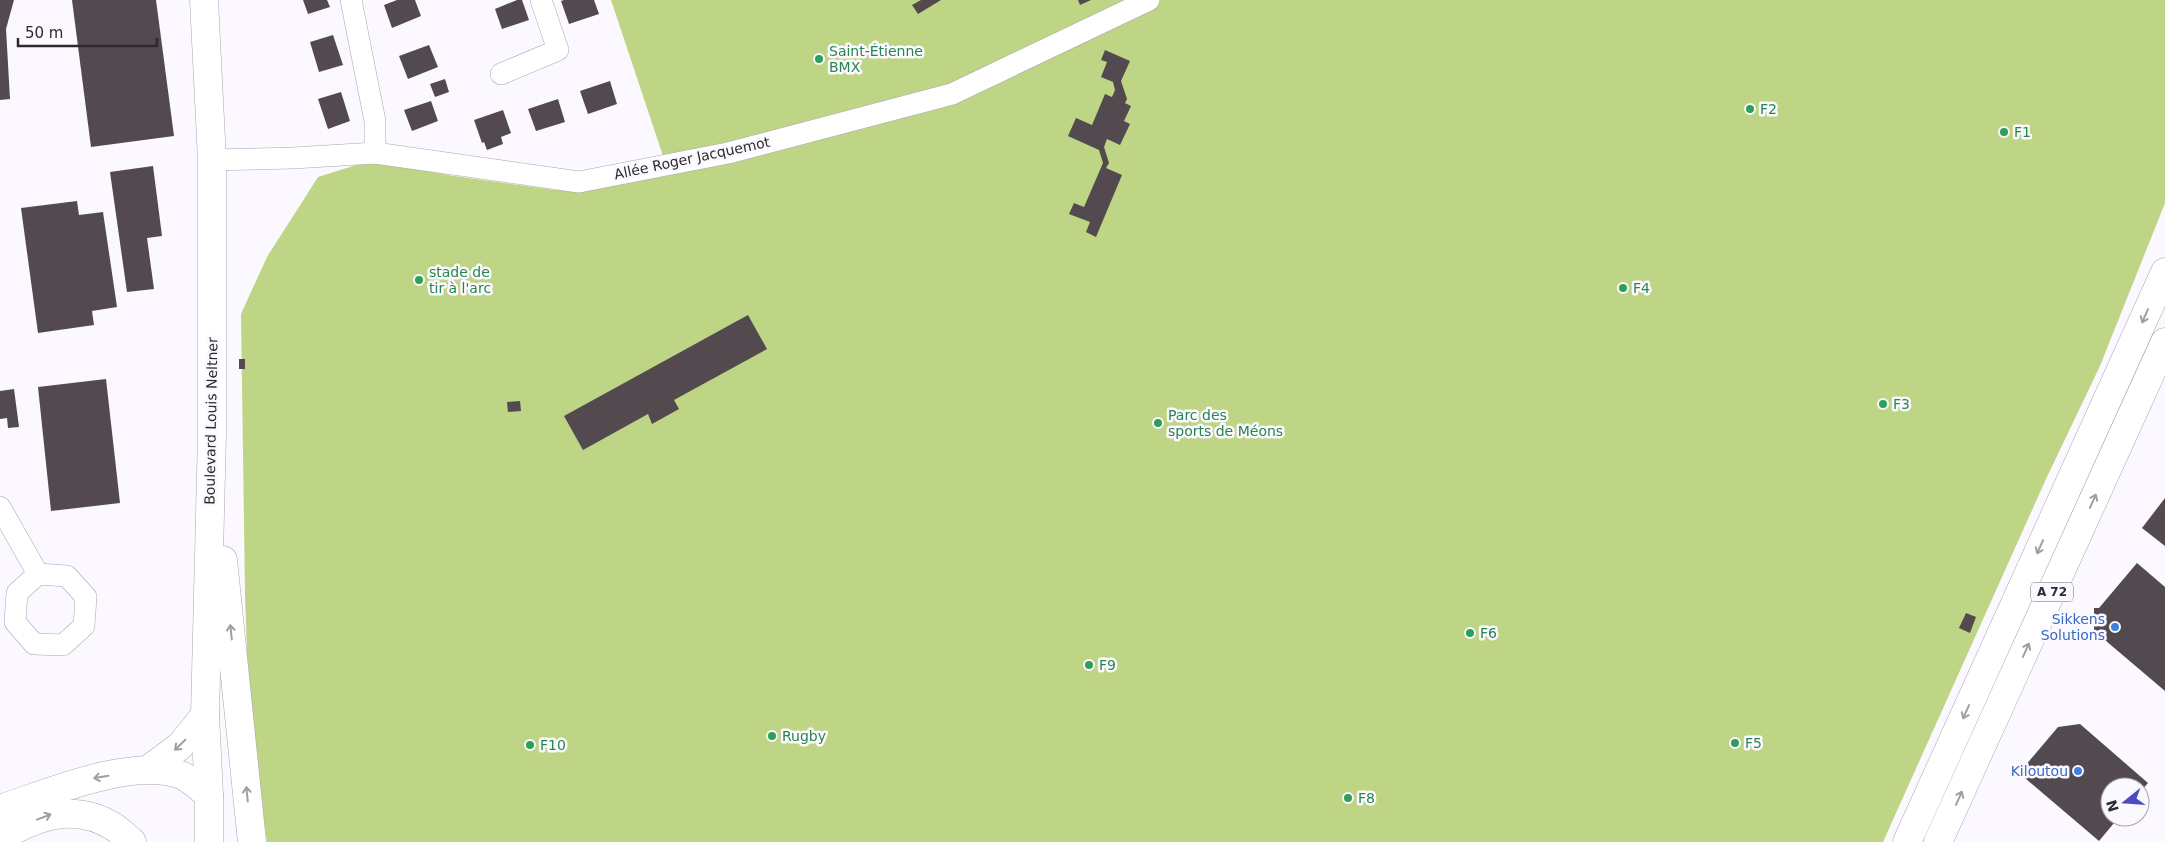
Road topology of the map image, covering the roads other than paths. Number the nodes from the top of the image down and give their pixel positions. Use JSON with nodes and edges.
{"nodes":[{"id":1,"x":204,"y":0,"type":"edge"},
{"id":2,"x":351,"y":0,"type":"edge"},
{"id":3,"x":541,"y":0,"type":"edge"},
{"id":4,"x":1148,"y":0,"type":"edge"},
{"id":5,"x":501,"y":74,"type":"dead end"},
{"id":6,"x":376,"y":153,"type":"junction"},
{"id":7,"x":212,"y":160,"type":"junction"},
{"id":8,"x":2165,"y":272,"type":"edge"},
{"id":9,"x":2165,"y":342,"type":"edge"},
{"id":10,"x":212,"y":434,"type":"junction"},
{"id":11,"x":0,"y":507,"type":"edge"},
{"id":12,"x":38,"y":574,"type":"dead end"},
{"id":13,"x":205,"y":715,"type":"junction"},
{"id":14,"x":149,"y":769,"type":"junction"},
{"id":15,"x":209,"y":795,"type":"junction"},
{"id":16,"x":0,"y":809,"type":"edge"},
{"id":17,"x":0,"y":838,"type":"edge"},
{"id":18,"x":132,"y":842,"type":"edge"},
{"id":19,"x":209,"y":842,"type":"edge"},
{"id":20,"x":252,"y":842,"type":"edge"},
{"id":21,"x":1907,"y":842,"type":"edge"},
{"id":22,"x":1938,"y":842,"type":"edge"}],
"edges":[{"from":1,"to":7,"type":"main road","name":"Boulevard Louis Neltner"},
{"from":2,"to":6,"type":"street"},
{"from":3,"to":5,"type":"street"},
{"from":4,"to":6,"type":"street","name":"Allée Roger Jacquemot"},
{"from":6,"to":7,"type":"street","name":"Allée Roger Jacquemot"},
{"from":7,"to":10,"type":"main road","name":"Boulevard Louis Neltner"},
{"from":8,"to":21,"type":"main road","number":"A 72","one_way":true},
{"from":22,"to":9,"type":"main road","number":"A 72","one_way":true},
{"from":10,"to":13,"type":"main road","name":"Boulevard Louis Neltner"},
{"from":20,"to":10,"type":"main road","one_way":true},
{"from":11,"to":12,"type":"street"},
{"from":13,"to":14,"type":"main road","one_way":true},
{"from":13,"to":15,"type":"main road","name":"Boulevard Louis Neltner"},
{"from":14,"to":15,"type":"main road"},
{"from":14,"to":16,"type":"main road","one_way":true},
{"from":15,"to":19,"type":"main road","name":"Boulevard Louis Neltner"},
{"from":17,"to":18,"type":"main road","one_way":true}]}
